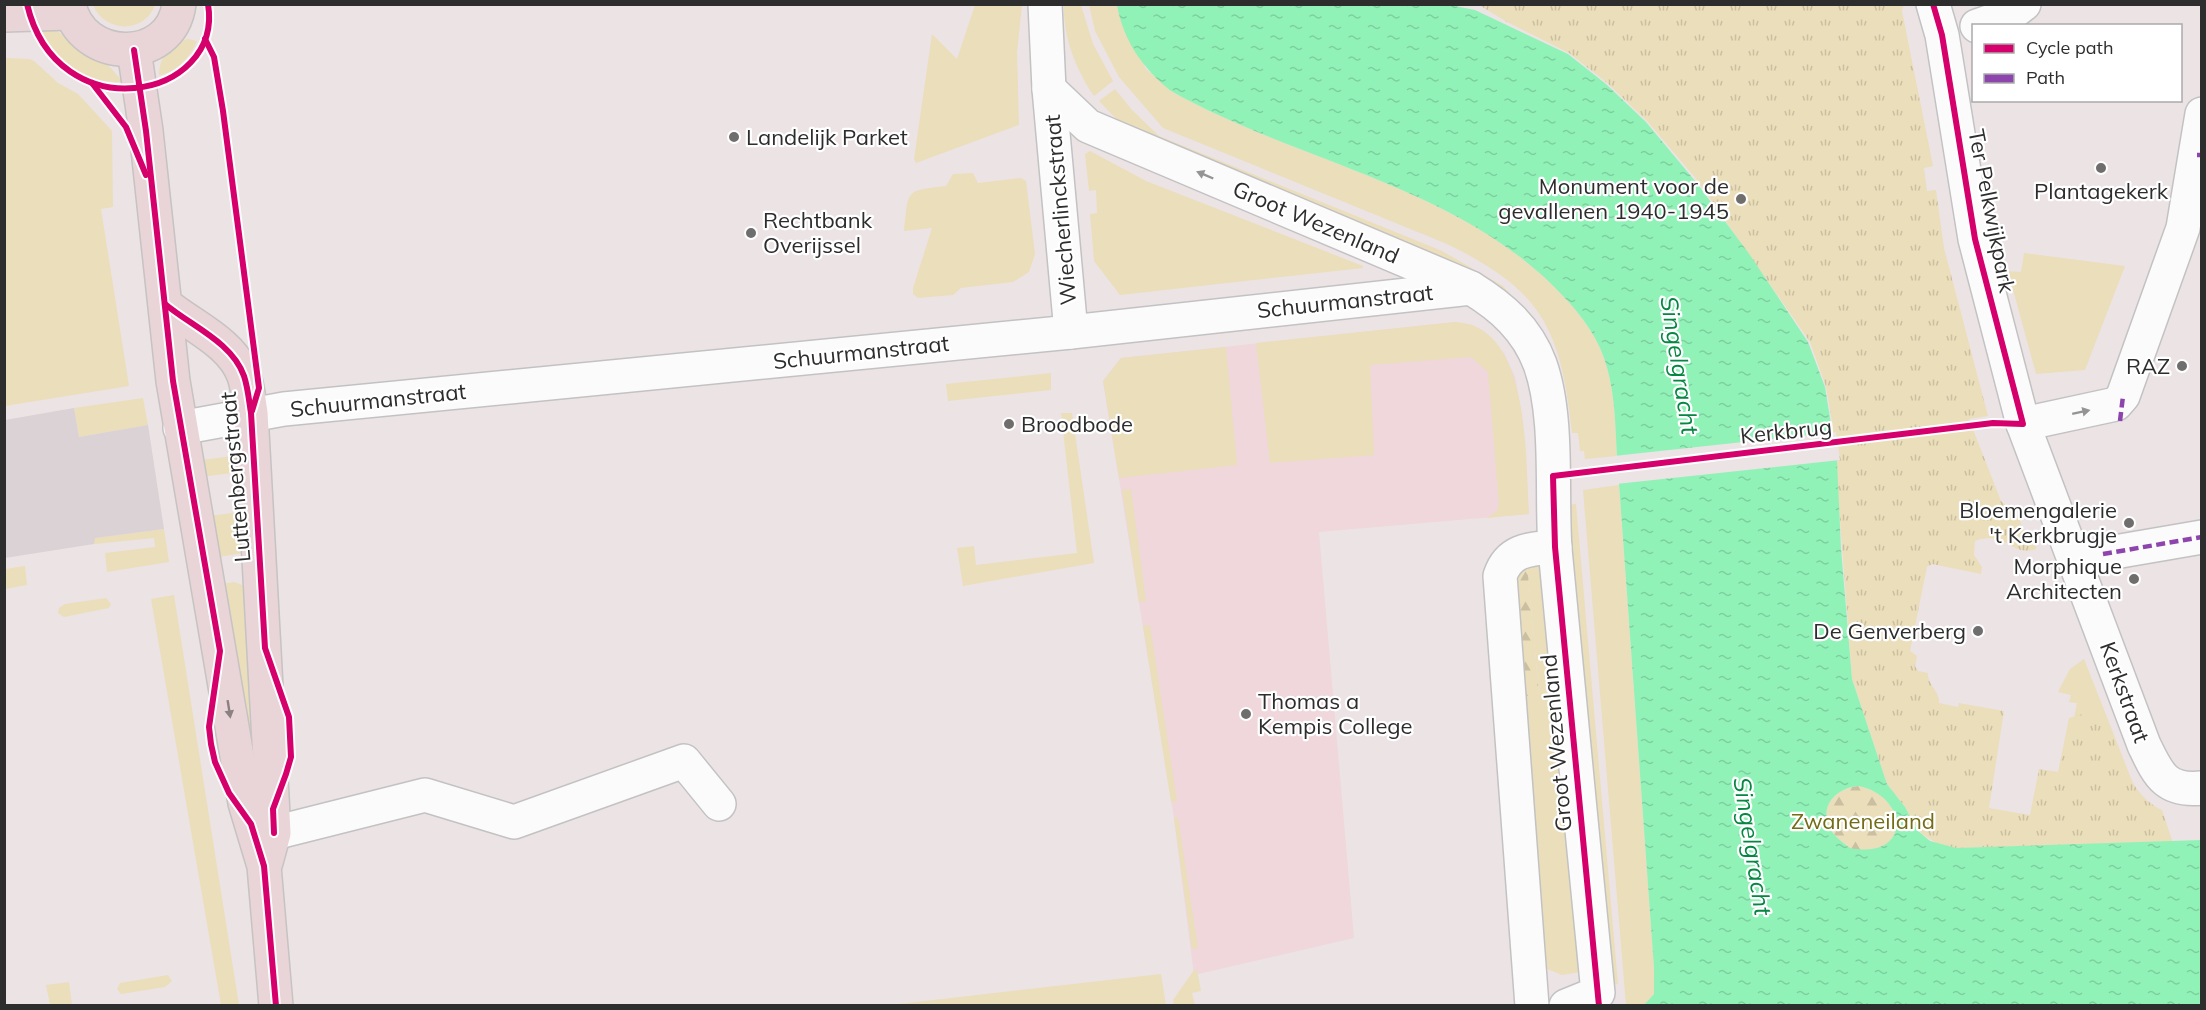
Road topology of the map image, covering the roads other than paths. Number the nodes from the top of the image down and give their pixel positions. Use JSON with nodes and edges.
{"nodes":[{"id":1,"x":179,"y":4,"type":"edge"},
{"id":2,"x":1045,"y":4,"type":"edge"},
{"id":3,"x":2024,"y":4,"type":"edge"},
{"id":4,"x":69,"y":9,"type":"edge"},
{"id":5,"x":4,"y":15,"type":"edge"},
{"id":6,"x":1937,"y":20,"type":"edge"},
{"id":7,"x":1982,"y":24,"type":"edge"},
{"id":8,"x":1972,"y":25,"type":"edge"},
{"id":9,"x":134,"y":50,"type":"junction"},
{"id":10,"x":1049,"y":89,"type":"junction"},
{"id":11,"x":2202,"y":114,"type":"edge"},
{"id":12,"x":2199,"y":155,"type":"edge"},
{"id":13,"x":1471,"y":288,"type":"junction"},
{"id":14,"x":165,"y":304,"type":"junction"},
{"id":15,"x":1071,"y":332,"type":"junction"},
{"id":16,"x":251,"y":413,"type":"junction"},
{"id":17,"x":2024,"y":424,"type":"junction"},
{"id":18,"x":180,"y":428,"type":"junction"},
{"id":19,"x":2202,"y":537,"type":"edge"},
{"id":20,"x":1555,"y":547,"type":"junction"},
{"id":21,"x":2090,"y":559,"type":"junction"},
{"id":22,"x":2202,"y":788,"type":"edge"},
{"id":23,"x":719,"y":804,"type":"dead end"},
{"id":24,"x":274,"y":833,"type":"junction"},
{"id":25,"x":264,"y":866,"type":"junction"},
{"id":26,"x":276,"y":1005,"type":"edge"},
{"id":27,"x":1532,"y":1005,"type":"edge"},
{"id":28,"x":1566,"y":1005,"type":"edge"}],
"edges":[{"from":1,"to":9,"type":"main road"},
{"from":2,"to":10,"type":"street"},
{"from":3,"to":7,"type":"street"},
{"from":4,"to":5,"type":"main road"},
{"from":4,"to":9,"type":"main road"},
{"from":6,"to":8,"type":"street"},
{"from":6,"to":17,"type":"street","name":"Ter Pelkwijkpark"},
{"from":9,"to":14,"type":"main road","name":"Luttenbergstraat"},
{"from":13,"to":10,"type":"street","name":"Groot Wezenland","one_way":true},
{"from":10,"to":15,"type":"street","name":"Wiecherlinckstraat"},
{"from":11,"to":12,"type":"street"},
{"from":17,"to":12,"type":"street","one_way":true},
{"from":13,"to":15,"type":"street","name":"Schuurmanstraat"},
{"from":13,"to":20,"type":"street","name":"Groot Wezenland"},
{"from":14,"to":16,"type":"main road","name":"Luttenbergstraat"},
{"from":14,"to":18,"type":"main road","name":"Luttenbergstraat"},
{"from":15,"to":16,"type":"street","name":"Schuurmanstraat"},
{"from":16,"to":18,"type":"street","name":"Luttenbergstraat"},
{"from":16,"to":24,"type":"main road","name":"Luttenbergstraat"},
{"from":17,"to":21,"type":"street","name":"Ter Pelkwijkpark"},
{"from":18,"to":25,"type":"main road","name":"Luttenbergstraat","one_way":true},
{"from":19,"to":21,"type":"street"},
{"from":20,"to":27,"type":"street","name":"Groot Wezenland"},
{"from":20,"to":28,"type":"street","name":"Groot Wezenland"},
{"from":21,"to":22,"type":"street","name":"Kerkstraat"},
{"from":23,"to":24,"type":"street"},
{"from":24,"to":25,"type":"main road","name":"Luttenbergstraat"},
{"from":25,"to":26,"type":"main road","name":"Luttenbergstraat"}]}
